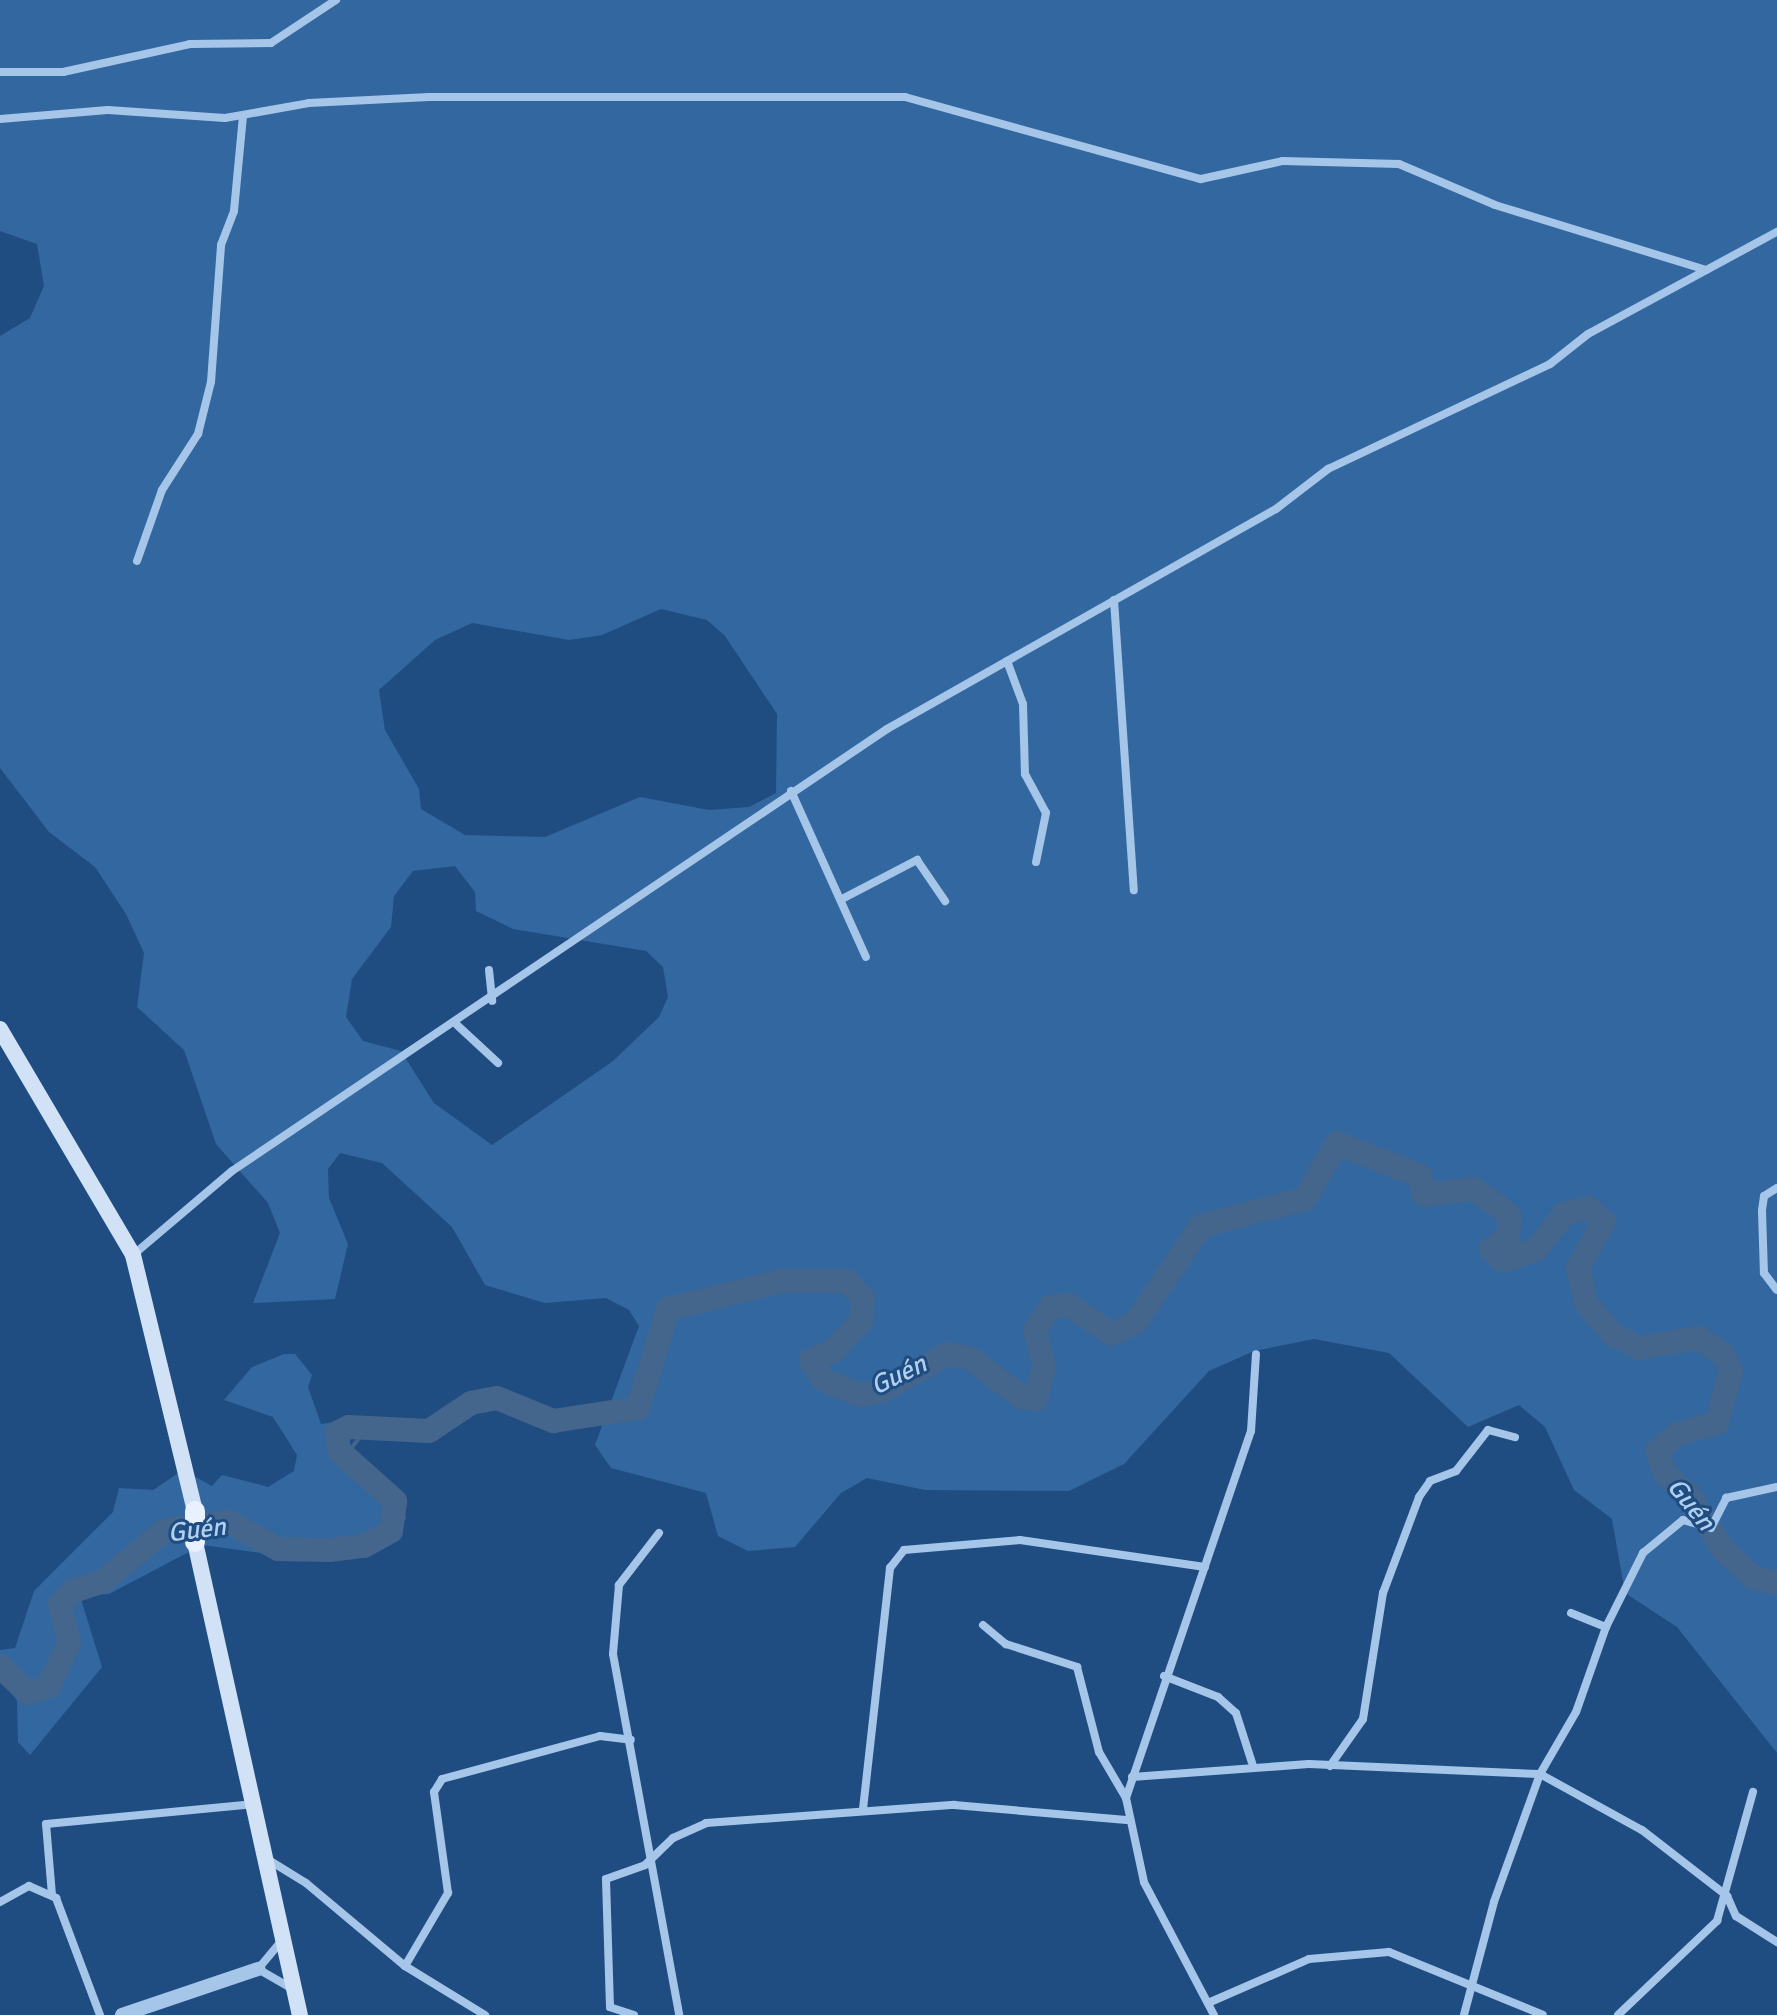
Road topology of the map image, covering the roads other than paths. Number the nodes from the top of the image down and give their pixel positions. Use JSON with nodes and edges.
{"nodes":[{"id":1,"x":336,"y":0,"type":"edge"},
{"id":2,"x":0,"y":72,"type":"edge"},
{"id":3,"x":243,"y":116,"type":"junction"},
{"id":4,"x":0,"y":119,"type":"edge"},
{"id":5,"x":1777,"y":232,"type":"edge"},
{"id":6,"x":1706,"y":270,"type":"junction"},
{"id":7,"x":137,"y":561,"type":"dead end"},
{"id":8,"x":1114,"y":600,"type":"junction"},
{"id":9,"x":1007,"y":661,"type":"junction"},
{"id":10,"x":791,"y":791,"type":"junction"},
{"id":11,"x":1036,"y":862,"type":"dead end"},
{"id":12,"x":1134,"y":890,"type":"dead end"},
{"id":13,"x":842,"y":899,"type":"junction"},
{"id":14,"x":945,"y":901,"type":"dead end"},
{"id":15,"x":866,"y":957,"type":"dead end"},
{"id":16,"x":489,"y":970,"type":"dead end"},
{"id":17,"x":492,"y":1001,"type":"junction"},
{"id":18,"x":457,"y":1025,"type":"junction"},
{"id":19,"x":0,"y":1029,"type":"edge"},
{"id":20,"x":498,"y":1063,"type":"dead end"},
{"id":21,"x":1777,"y":1188,"type":"edge"},
{"id":22,"x":133,"y":1255,"type":"junction"},
{"id":23,"x":1777,"y":1290,"type":"edge"},
{"id":24,"x":1256,"y":1354,"type":"dead end"},
{"id":25,"x":1515,"y":1437,"type":"dead end"},
{"id":26,"x":1777,"y":1487,"type":"edge"},
{"id":27,"x":195,"y":1511,"type":"joint"},
{"id":28,"x":659,"y":1533,"type":"dead end"},
{"id":29,"x":195,"y":1542,"type":"joint"},
{"id":30,"x":1205,"y":1567,"type":"junction"},
{"id":31,"x":1571,"y":1613,"type":"dead end"},
{"id":32,"x":983,"y":1625,"type":"dead end"},
{"id":33,"x":1606,"y":1627,"type":"junction"},
{"id":34,"x":1164,"y":1676,"type":"junction"},
{"id":35,"x":631,"y":1740,"type":"junction"},
{"id":36,"x":1253,"y":1766,"type":"junction"},
{"id":37,"x":1330,"y":1766,"type":"junction"},
{"id":38,"x":1540,"y":1774,"type":"junction"},
{"id":39,"x":1132,"y":1777,"type":"junction"},
{"id":40,"x":1753,"y":1792,"type":"dead end"},
{"id":41,"x":1126,"y":1798,"type":"junction"},
{"id":42,"x":253,"y":1804,"type":"junction"},
{"id":43,"x":863,"y":1809,"type":"junction"},
{"id":44,"x":1126,"y":1820,"type":"junction"},
{"id":45,"x":651,"y":1857,"type":"junction"},
{"id":46,"x":266,"y":1859,"type":"junction"},
{"id":47,"x":52,"y":1895,"type":"junction"},
{"id":48,"x":1727,"y":1896,"type":"junction"},
{"id":49,"x":0,"y":1902,"type":"edge"},
{"id":50,"x":283,"y":1938,"type":"junction"},
{"id":51,"x":1777,"y":1942,"type":"edge"},
{"id":52,"x":405,"y":1966,"type":"junction"},
{"id":53,"x":258,"y":1969,"type":"junction"},
{"id":54,"x":1472,"y":1987,"type":"junction"},
{"id":55,"x":295,"y":1994,"type":"junction"},
{"id":56,"x":1208,"y":2003,"type":"junction"},
{"id":57,"x":100,"y":2015,"type":"edge"},
{"id":58,"x":122,"y":2015,"type":"edge"},
{"id":59,"x":300,"y":2015,"type":"edge"},
{"id":60,"x":485,"y":2015,"type":"edge"},
{"id":61,"x":634,"y":2015,"type":"edge"},
{"id":62,"x":679,"y":2015,"type":"edge"},
{"id":63,"x":1214,"y":2015,"type":"edge"},
{"id":64,"x":1464,"y":2015,"type":"edge"},
{"id":65,"x":1543,"y":2015,"type":"edge"},
{"id":66,"x":1618,"y":2015,"type":"edge"}],
"edges":[{"from":1,"to":2,"type":"street"},
{"from":3,"to":4,"type":"street"},
{"from":3,"to":6,"type":"street"},
{"from":3,"to":7,"type":"street"},
{"from":5,"to":6,"type":"street"},
{"from":6,"to":8,"type":"street"},
{"from":8,"to":9,"type":"street"},
{"from":8,"to":12,"type":"street"},
{"from":9,"to":10,"type":"street"},
{"from":9,"to":11,"type":"street"},
{"from":10,"to":13,"type":"street"},
{"from":10,"to":17,"type":"street"},
{"from":13,"to":14,"type":"street"},
{"from":13,"to":15,"type":"street"},
{"from":16,"to":17,"type":"street"},
{"from":17,"to":18,"type":"street"},
{"from":18,"to":20,"type":"street"},
{"from":18,"to":22,"type":"street"},
{"from":19,"to":22,"type":"main road"},
{"from":21,"to":23,"type":"street"},
{"from":22,"to":27,"type":"main road"},
{"from":24,"to":30,"type":"street"},
{"from":25,"to":37,"type":"street"},
{"from":26,"to":33,"type":"street"},
{"from":27,"to":29,"type":"main road"},
{"from":28,"to":35,"type":"street"},
{"from":29,"to":42,"type":"main road"},
{"from":30,"to":34,"type":"street"},
{"from":30,"to":43,"type":"street"},
{"from":31,"to":33,"type":"street"},
{"from":32,"to":41,"type":"street"},
{"from":33,"to":38,"type":"street"},
{"from":34,"to":36,"type":"street"},
{"from":34,"to":39,"type":"street"},
{"from":35,"to":45,"type":"street"},
{"from":35,"to":52,"type":"street"},
{"from":36,"to":37,"type":"street"},
{"from":36,"to":39,"type":"street"},
{"from":37,"to":38,"type":"street"},
{"from":38,"to":48,"type":"street"},
{"from":38,"to":54,"type":"street"},
{"from":39,"to":41,"type":"street"},
{"from":40,"to":48,"type":"street"},
{"from":41,"to":44,"type":"street"},
{"from":42,"to":46,"type":"main road"},
{"from":42,"to":47,"type":"street"},
{"from":43,"to":44,"type":"street"},
{"from":43,"to":45,"type":"street"},
{"from":44,"to":56,"type":"street"},
{"from":45,"to":61,"type":"street"},
{"from":45,"to":62,"type":"street"},
{"from":46,"to":50,"type":"main road"},
{"from":46,"to":52,"type":"street"},
{"from":47,"to":49,"type":"street"},
{"from":47,"to":57,"type":"street"},
{"from":48,"to":51,"type":"street"},
{"from":48,"to":66,"type":"street"},
{"from":50,"to":53,"type":"street"},
{"from":50,"to":55,"type":"main road"},
{"from":52,"to":60,"type":"street"},
{"from":53,"to":55,"type":"street"},
{"from":53,"to":58,"type":"street"},
{"from":54,"to":56,"type":"street"},
{"from":54,"to":64,"type":"street"},
{"from":54,"to":65,"type":"street"},
{"from":55,"to":59,"type":"main road"},
{"from":56,"to":63,"type":"street"}]}
